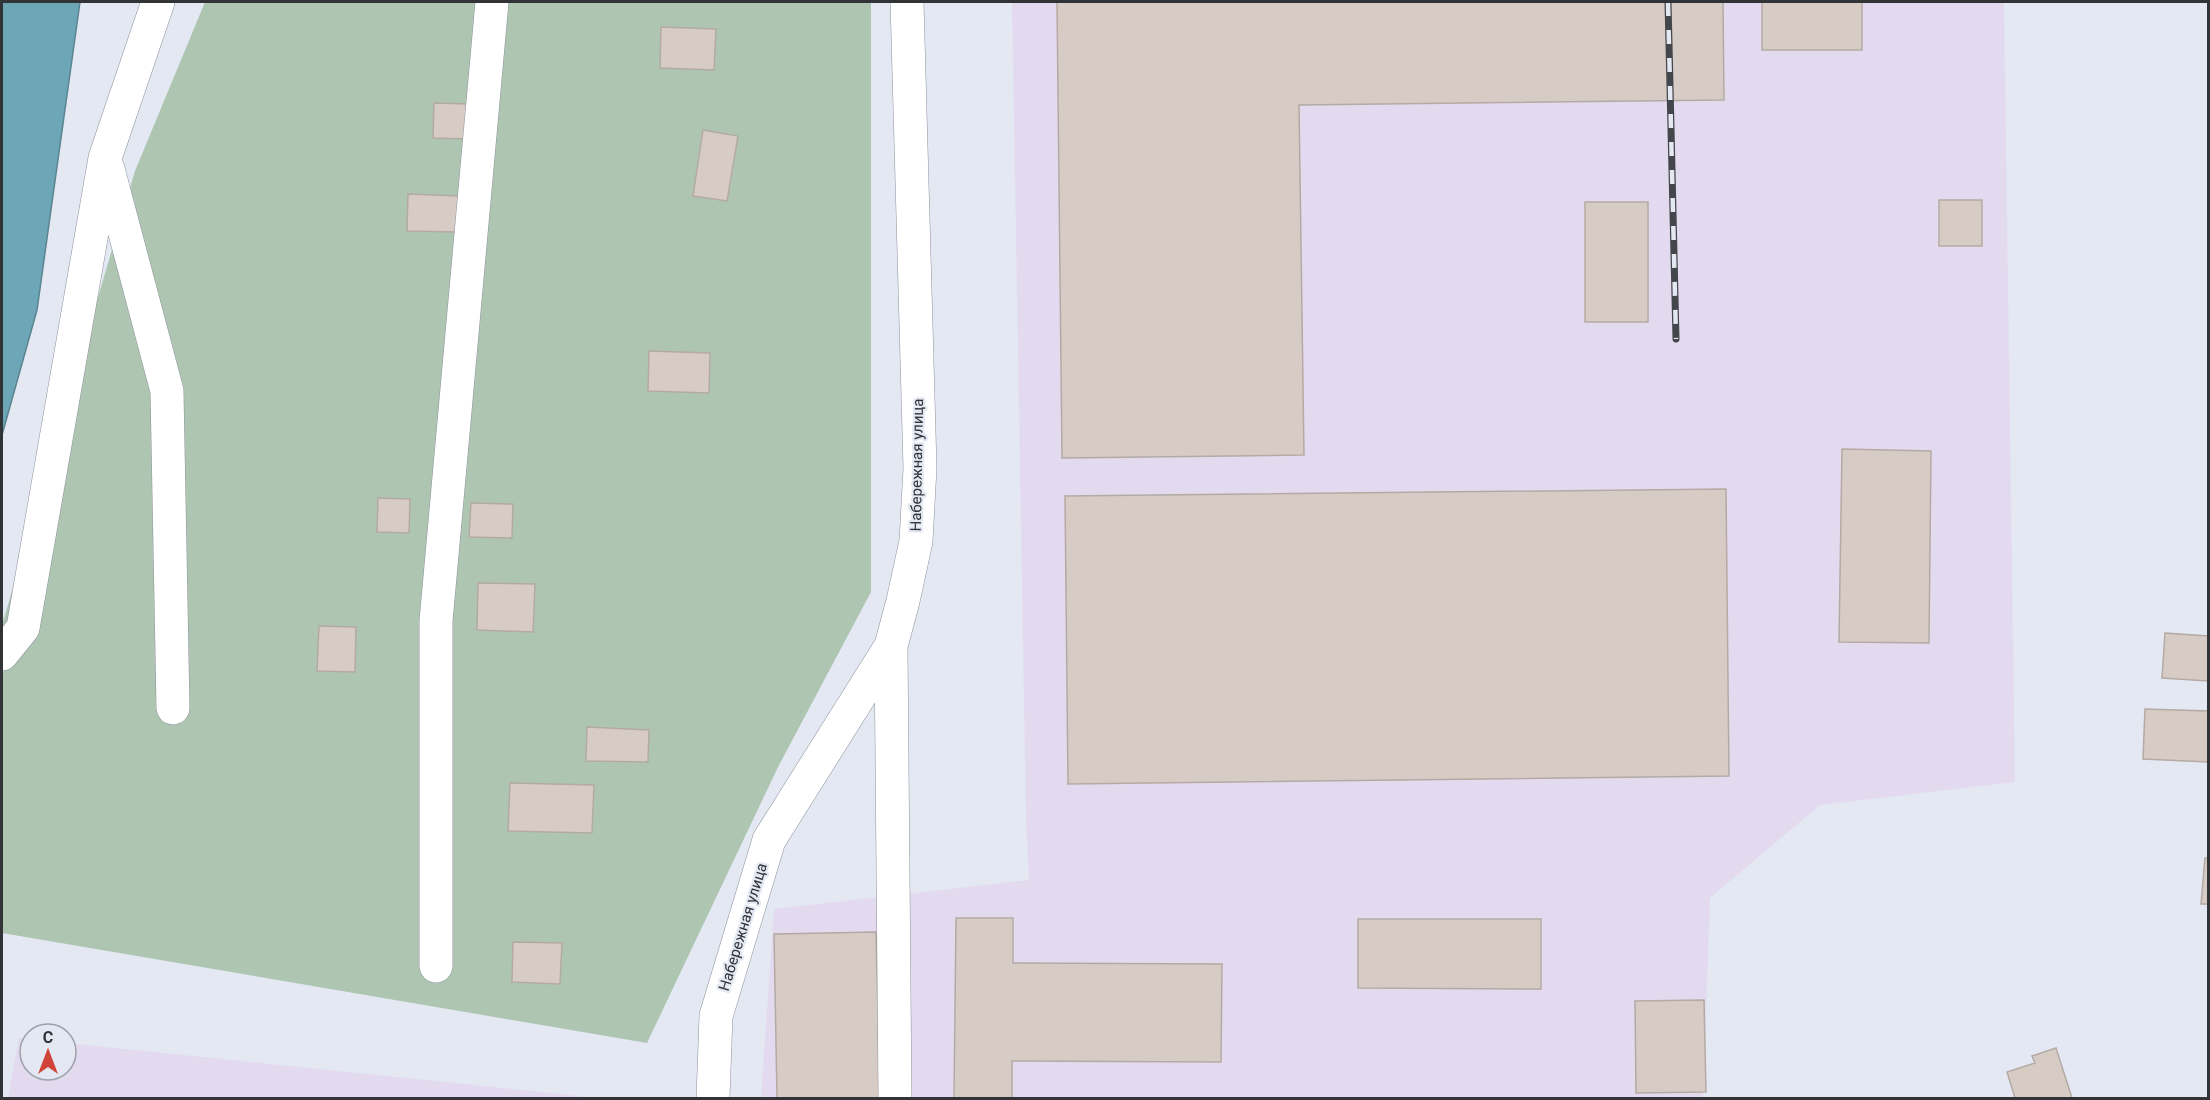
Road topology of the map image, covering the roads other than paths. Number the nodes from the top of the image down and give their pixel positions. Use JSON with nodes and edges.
{"nodes":[{"id":1,"x":158,"y":2,"type":"edge"},
{"id":2,"x":492,"y":2,"type":"edge"},
{"id":3,"x":907,"y":2,"type":"edge"},
{"id":4,"x":105,"y":158,"type":"junction"},
{"id":5,"x":891,"y":646,"type":"junction"},
{"id":6,"x":2,"y":654,"type":"edge"},
{"id":7,"x":173,"y":708,"type":"dead end"},
{"id":8,"x":436,"y":966,"type":"dead end"},
{"id":9,"x":713,"y":1098,"type":"edge"},
{"id":10,"x":895,"y":1098,"type":"edge"}],
"edges":[{"from":1,"to":4,"type":"street"},
{"from":2,"to":8,"type":"street"},
{"from":3,"to":5,"type":"street","name":"Набережная улица"},
{"from":4,"to":6,"type":"street"},
{"from":4,"to":7,"type":"street"},
{"from":5,"to":9,"type":"street","name":"Набережная улица"},
{"from":5,"to":10,"type":"street"}]}
